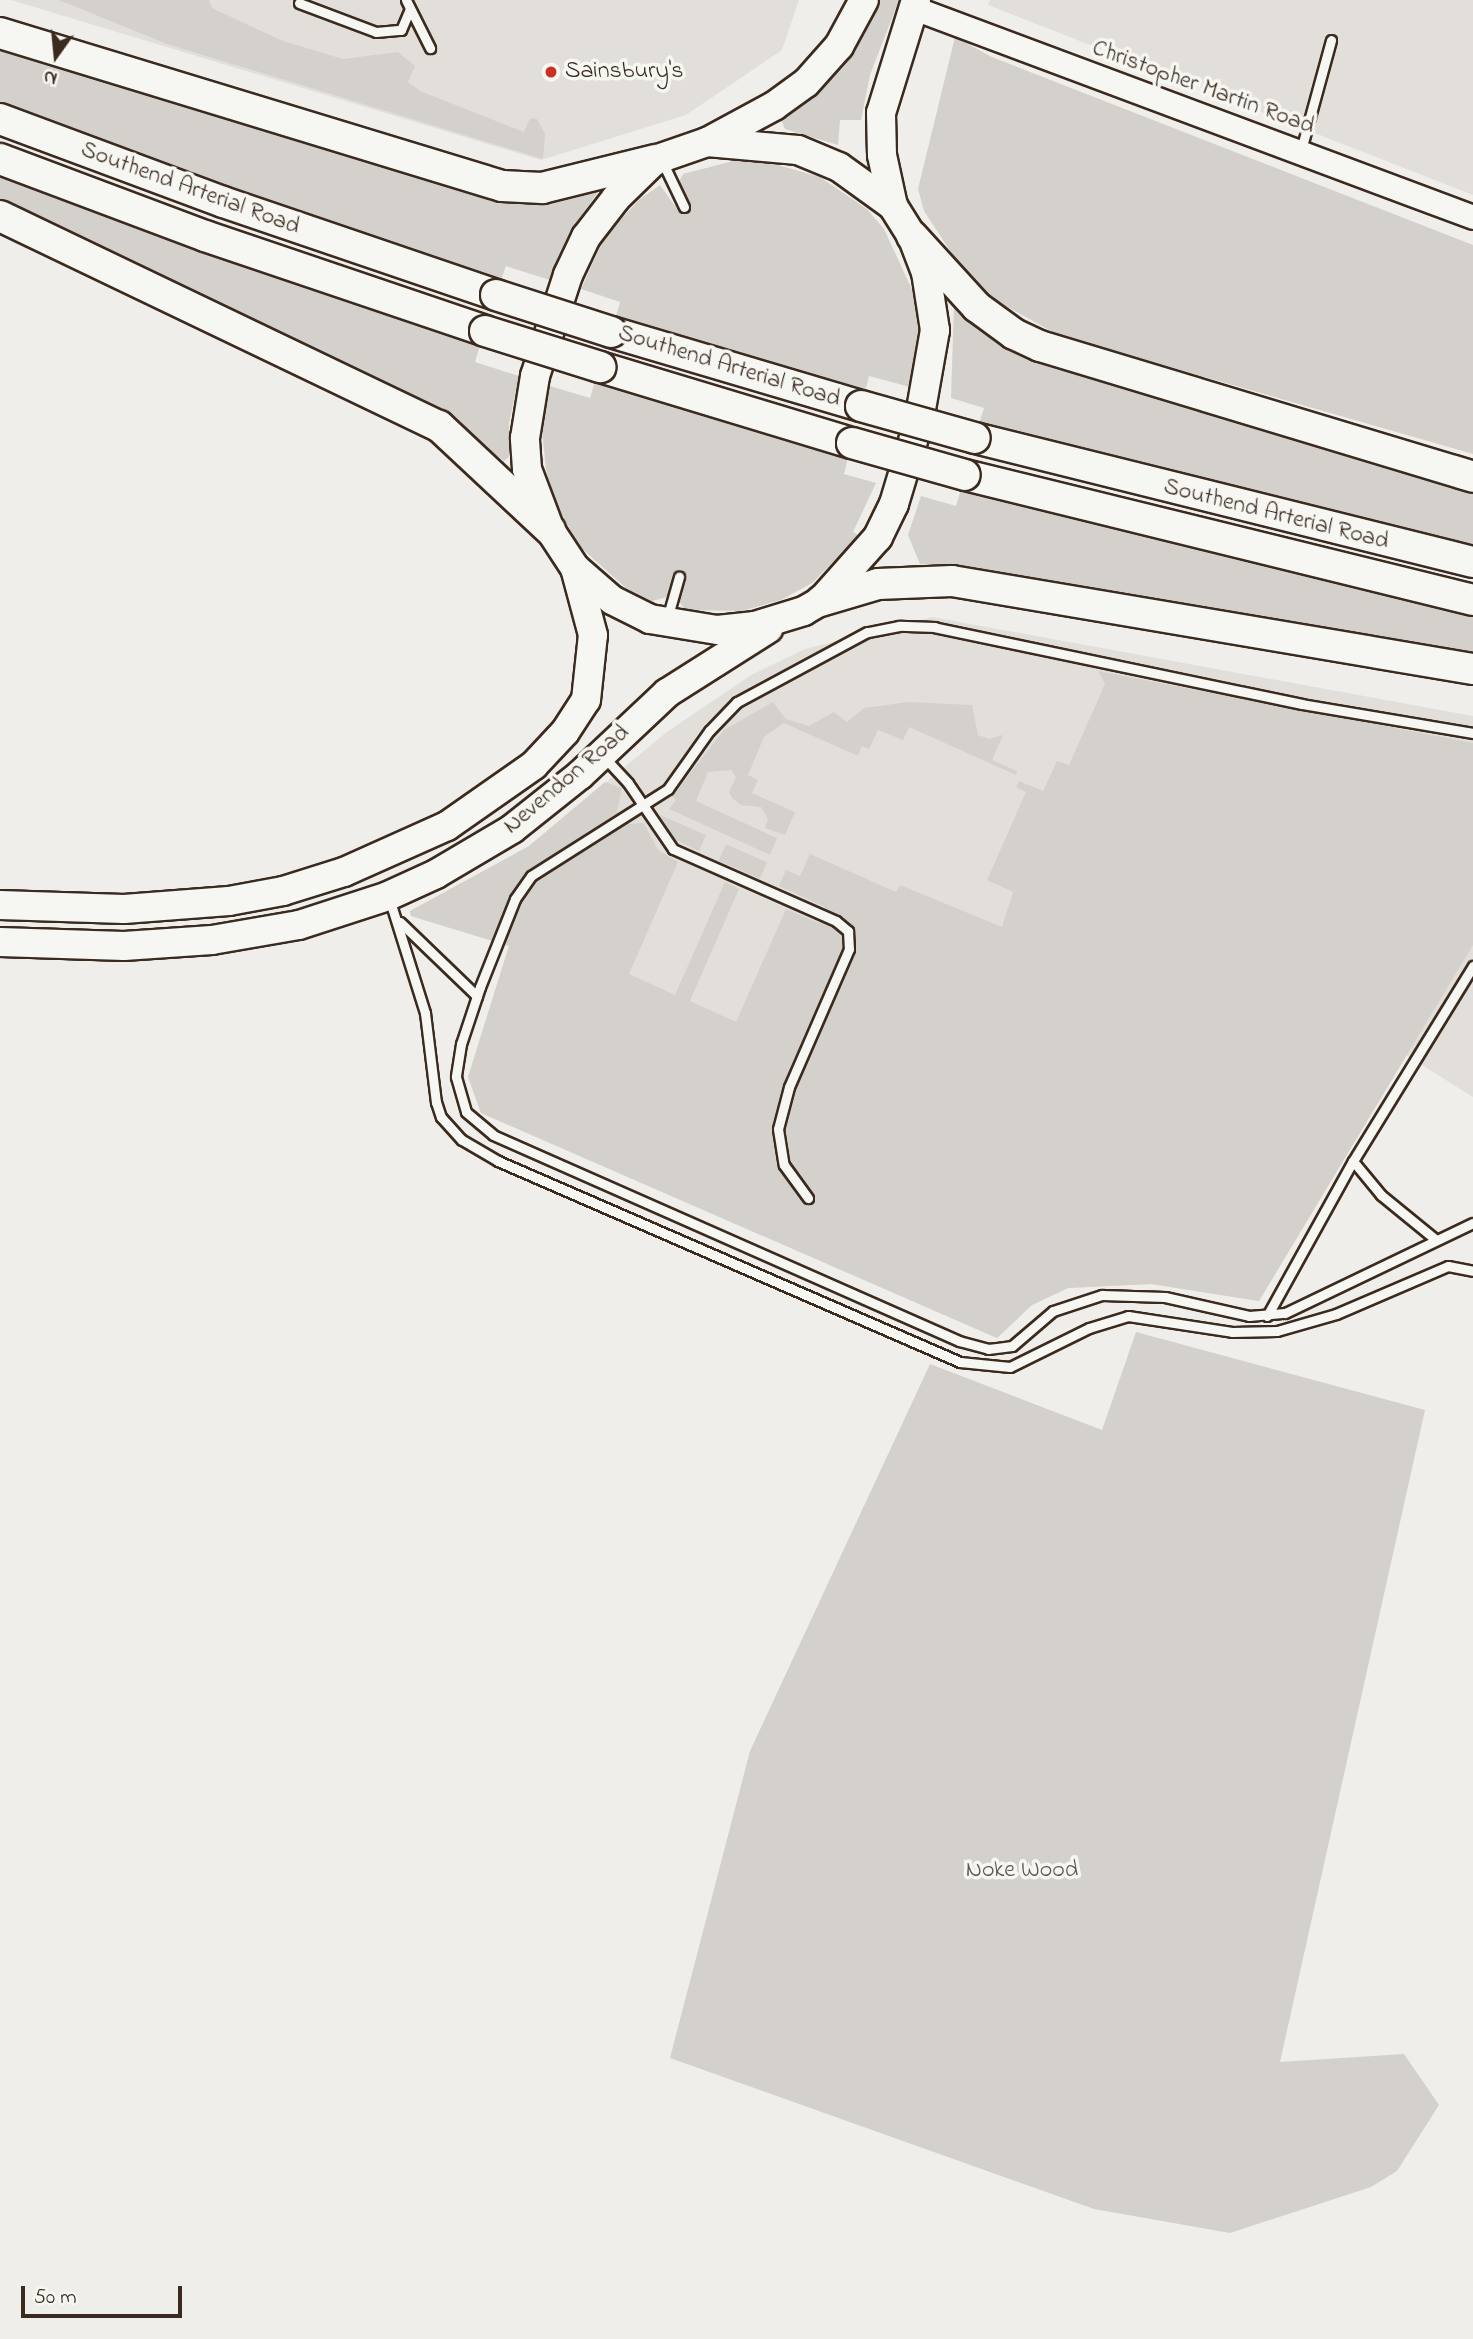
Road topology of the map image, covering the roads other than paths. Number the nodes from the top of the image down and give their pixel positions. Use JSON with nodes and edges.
{"nodes":[{"id":1,"x":864,"y":0,"type":"edge"},
{"id":2,"x":299,"y":3,"type":"dead end"},
{"id":3,"x":915,"y":4,"type":"edge"},
{"id":4,"x":408,"y":5,"type":"edge"},
{"id":5,"x":0,"y":33,"type":"edge"},
{"id":6,"x":1331,"y":40,"type":"dead end"},
{"id":7,"x":430,"y":48,"type":"dead end"},
{"id":8,"x":0,"y":119,"type":"edge"},
{"id":9,"x":707,"y":142,"type":"junction"},
{"id":10,"x":1300,"y":152,"type":"junction"},
{"id":11,"x":0,"y":159,"type":"edge"},
{"id":12,"x":658,"y":159,"type":"junction"},
{"id":13,"x":893,"y":206,"type":"junction"},
{"id":14,"x":684,"y":207,"type":"dead end"},
{"id":15,"x":0,"y":216,"type":"edge"},
{"id":16,"x":1473,"y":217,"type":"edge"},
{"id":17,"x":912,"y":236,"type":"junction"},
{"id":18,"x":1473,"y":477,"type":"edge"},
{"id":19,"x":550,"y":530,"type":"junction"},
{"id":20,"x":1473,"y":562,"type":"edge"},
{"id":21,"x":575,"y":568,"type":"junction"},
{"id":22,"x":679,"y":577,"type":"dead end"},
{"id":23,"x":1473,"y":600,"type":"edge"},
{"id":24,"x":821,"y":601,"type":"junction"},
{"id":25,"x":786,"y":619,"type":"junction"},
{"id":26,"x":666,"y":623,"type":"junction"},
{"id":27,"x":1473,"y":669,"type":"edge"},
{"id":28,"x":1473,"y":733,"type":"edge"},
{"id":29,"x":602,"y":755,"type":"junction"},
{"id":30,"x":644,"y":804,"type":"junction"},
{"id":31,"x":0,"y":905,"type":"edge"},
{"id":32,"x":393,"y":909,"type":"junction"},
{"id":33,"x":0,"y":942,"type":"edge"},
{"id":34,"x":1473,"y":966,"type":"edge"},
{"id":35,"x":477,"y":996,"type":"junction"},
{"id":36,"x":1353,"y":1161,"type":"junction"},
{"id":37,"x":808,"y":1198,"type":"dead end"},
{"id":38,"x":1473,"y":1223,"type":"edge"},
{"id":39,"x":1435,"y":1239,"type":"junction"},
{"id":40,"x":1473,"y":1271,"type":"edge"},
{"id":41,"x":1267,"y":1316,"type":"junction"}],
"edges":[{"from":1,"to":9,"type":"main road"},
{"from":2,"to":4,"type":"lane"},
{"from":3,"to":10,"type":"street","name":"Christopher Martin Road"},
{"from":3,"to":13,"type":"main road"},
{"from":4,"to":7,"type":"lane"},
{"from":5,"to":12,"type":"highway"},
{"from":6,"to":10,"type":"lane"},
{"from":8,"to":20,"type":"highway","name":"Southend Arterial Road","bridge":true},
{"from":9,"to":12,"type":"main road"},
{"from":9,"to":13,"type":"main road"},
{"from":10,"to":16,"type":"street","name":"Christopher Martin Road"},
{"from":11,"to":23,"type":"highway","name":"Southend Arterial Road","bridge":true},
{"from":12,"to":14,"type":"lane"},
{"from":12,"to":19,"type":"main road"},
{"from":13,"to":17,"type":"main road"},
{"from":15,"to":19,"type":"highway"},
{"from":17,"to":18,"type":"highway"},
{"from":17,"to":24,"type":"main road"},
{"from":19,"to":21,"type":"main road"},
{"from":21,"to":26,"type":"main road"},
{"from":21,"to":31,"type":"main road","name":"Nevendon Road"},
{"from":22,"to":26,"type":"lane"},
{"from":24,"to":25,"type":"main road"},
{"from":24,"to":27,"type":"highway"},
{"from":25,"to":26,"type":"main road"},
{"from":25,"to":29,"type":"main road","name":"Nevendon Road"},
{"from":28,"to":30,"type":"lane"},
{"from":29,"to":30,"type":"lane"},
{"from":29,"to":32,"type":"main road","name":"Nevendon Road"},
{"from":30,"to":35,"type":"lane"},
{"from":30,"to":37,"type":"lane"},
{"from":32,"to":33,"type":"main road","name":"Nevendon Road"},
{"from":32,"to":35,"type":"lane"},
{"from":32,"to":40,"type":"lane"},
{"from":34,"to":36,"type":"lane"},
{"from":35,"to":41,"type":"lane"},
{"from":36,"to":39,"type":"lane"},
{"from":36,"to":41,"type":"lane"},
{"from":38,"to":39,"type":"lane"},
{"from":39,"to":41,"type":"lane"}]}
